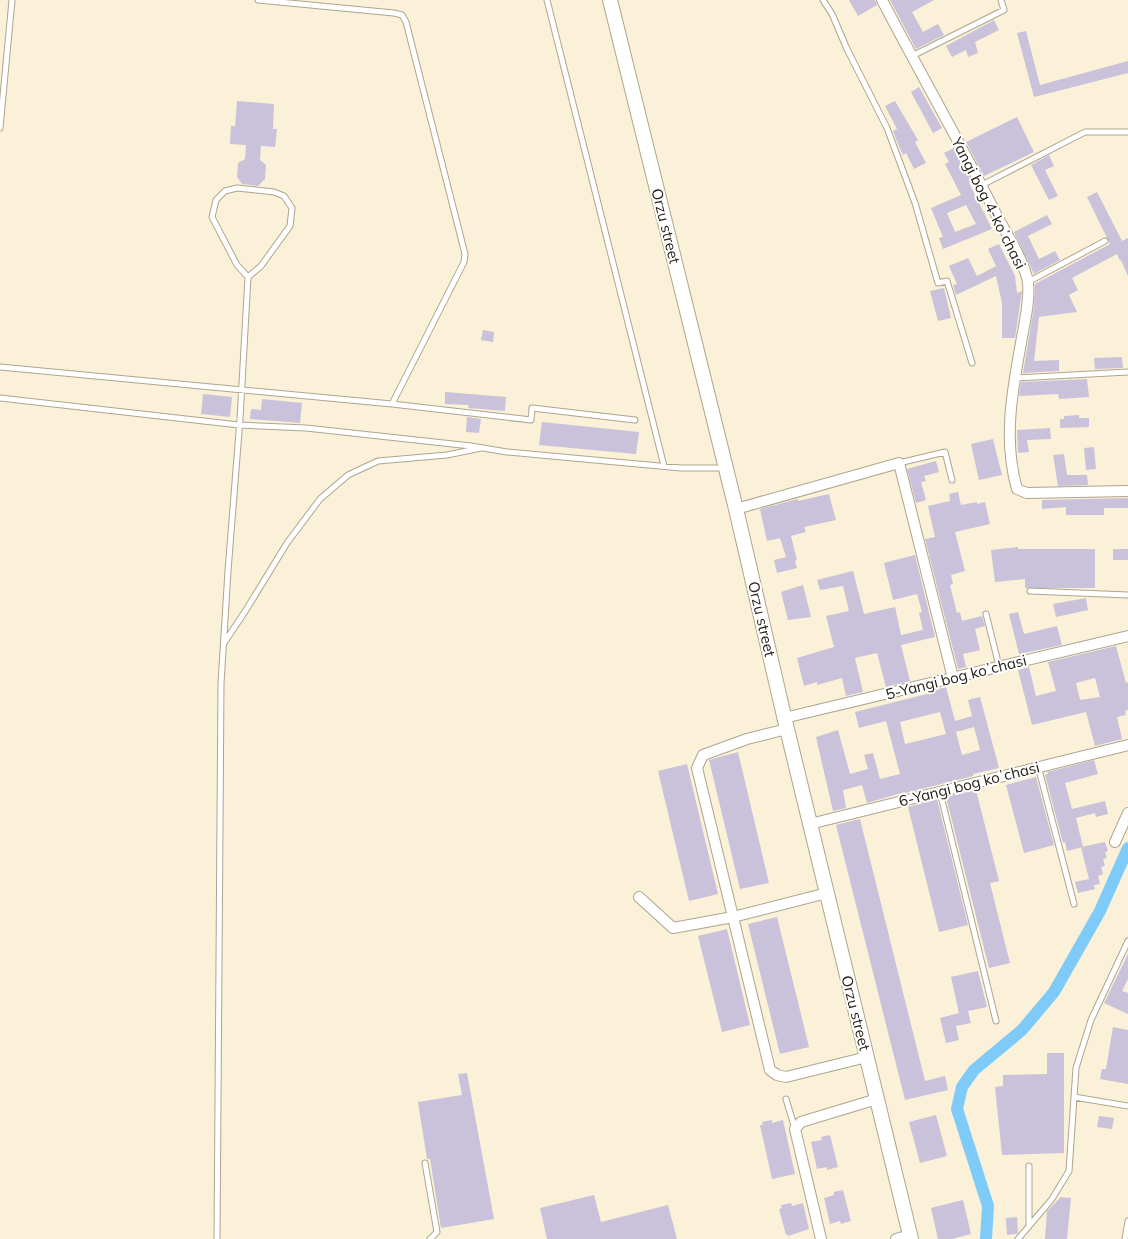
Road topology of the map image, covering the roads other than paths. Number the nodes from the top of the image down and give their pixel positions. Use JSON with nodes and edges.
{"nodes":[{"id":1,"x":12,"y":0,"type":"edge"},
{"id":2,"x":258,"y":0,"type":"edge"},
{"id":3,"x":547,"y":0,"type":"edge"},
{"id":4,"x":610,"y":0,"type":"edge"},
{"id":5,"x":822,"y":0,"type":"edge"},
{"id":6,"x":882,"y":0,"type":"edge"},
{"id":7,"x":1001,"y":0,"type":"edge"},
{"id":8,"x":912,"y":56,"type":"junction"},
{"id":9,"x":0,"y":128,"type":"edge"},
{"id":10,"x":1128,"y":132,"type":"edge"},
{"id":11,"x":982,"y":185,"type":"junction"},
{"id":12,"x":1105,"y":241,"type":"dead end"},
{"id":13,"x":248,"y":277,"type":"junction"},
{"id":14,"x":1028,"y":282,"type":"junction"},
{"id":15,"x":972,"y":363,"type":"dead end"},
{"id":16,"x":0,"y":367,"type":"edge"},
{"id":17,"x":1128,"y":372,"type":"edge"},
{"id":18,"x":1014,"y":378,"type":"junction"},
{"id":19,"x":241,"y":389,"type":"junction"},
{"id":20,"x":0,"y":398,"type":"edge"},
{"id":21,"x":392,"y":404,"type":"junction"},
{"id":22,"x":635,"y":420,"type":"dead end"},
{"id":23,"x":239,"y":426,"type":"junction"},
{"id":24,"x":484,"y":448,"type":"junction"},
{"id":25,"x":899,"y":463,"type":"junction"},
{"id":26,"x":664,"y":466,"type":"junction"},
{"id":27,"x":726,"y":468,"type":"junction"},
{"id":28,"x":952,"y":480,"type":"dead end"},
{"id":29,"x":1128,"y":490,"type":"edge"},
{"id":30,"x":736,"y":509,"type":"junction"},
{"id":31,"x":1030,"y":591,"type":"dead end"},
{"id":32,"x":1128,"y":595,"type":"edge"},
{"id":33,"x":986,"y":614,"type":"dead end"},
{"id":34,"x":1128,"y":636,"type":"edge"},
{"id":35,"x":224,"y":643,"type":"junction"},
{"id":36,"x":999,"y":666,"type":"junction"},
{"id":37,"x":953,"y":678,"type":"junction"},
{"id":38,"x":785,"y":724,"type":"junction"},
{"id":39,"x":1128,"y":744,"type":"edge"},
{"id":40,"x":1038,"y":766,"type":"junction"},
{"id":41,"x":940,"y":792,"type":"junction"},
{"id":42,"x":1128,"y":813,"type":"edge"},
{"id":43,"x":810,"y":824,"type":"junction"},
{"id":44,"x":1116,"y":842,"type":"dead end"},
{"id":45,"x":827,"y":893,"type":"junction"},
{"id":46,"x":639,"y":897,"type":"dead end"},
{"id":47,"x":1074,"y":904,"type":"dead end"},
{"id":48,"x":733,"y":917,"type":"junction"},
{"id":49,"x":1128,"y":941,"type":"edge"},
{"id":50,"x":996,"y":1021,"type":"dead end"},
{"id":51,"x":866,"y":1057,"type":"junction"},
{"id":52,"x":1074,"y":1097,"type":"junction"},
{"id":53,"x":786,"y":1099,"type":"dead end"},
{"id":54,"x":877,"y":1099,"type":"junction"},
{"id":55,"x":1128,"y":1106,"type":"edge"},
{"id":56,"x":795,"y":1129,"type":"junction"},
{"id":57,"x":425,"y":1164,"type":"dead end"},
{"id":58,"x":1029,"y":1166,"type":"dead end"},
{"id":59,"x":1128,"y":1221,"type":"edge"},
{"id":60,"x":1029,"y":1226,"type":"junction"},
{"id":61,"x":911,"y":1237,"type":"edge"},
{"id":62,"x":218,"y":1239,"type":"edge"},
{"id":63,"x":430,"y":1239,"type":"edge"},
{"id":64,"x":821,"y":1239,"type":"edge"},
{"id":65,"x":896,"y":1239,"type":"edge"},
{"id":66,"x":1018,"y":1239,"type":"edge"},
{"id":67,"x":1125,"y":1239,"type":"edge"}],
"edges":[{"from":1,"to":9,"type":"lane"},
{"from":2,"to":21,"type":"lane"},
{"from":3,"to":26,"type":"lane"},
{"from":4,"to":27,"type":"main road","name":"Orzu street"},
{"from":5,"to":15,"type":"lane"},
{"from":6,"to":8,"type":"street","name":"Yangi bog 4-koʼchasi"},
{"from":7,"to":8,"type":"lane"},
{"from":8,"to":11,"type":"street","name":"Yangi bog 4-koʼchasi"},
{"from":10,"to":11,"type":"lane"},
{"from":11,"to":14,"type":"street","name":"Yangi bog 4-koʼchasi"},
{"from":12,"to":14,"type":"lane"},
{"from":13,"to":13,"type":"lane"},
{"from":13,"to":19,"type":"lane"},
{"from":14,"to":18,"type":"street","name":"Yangi bog 4-koʼchasi"},
{"from":16,"to":19,"type":"lane"},
{"from":17,"to":18,"type":"lane"},
{"from":18,"to":29,"type":"street","name":"Yangi bog 4-koʼchasi"},
{"from":19,"to":21,"type":"lane"},
{"from":19,"to":23,"type":"lane"},
{"from":20,"to":23,"type":"lane"},
{"from":21,"to":22,"type":"lane"},
{"from":23,"to":24,"type":"lane"},
{"from":23,"to":35,"type":"lane"},
{"from":24,"to":26,"type":"lane"},
{"from":24,"to":35,"type":"lane"},
{"from":25,"to":28,"type":"lane"},
{"from":25,"to":30,"type":"street"},
{"from":25,"to":37,"type":"street"},
{"from":26,"to":27,"type":"lane"},
{"from":27,"to":30,"type":"main road","name":"Orzu street"},
{"from":30,"to":38,"type":"main road","name":"Orzu street"},
{"from":31,"to":32,"type":"lane"},
{"from":33,"to":36,"type":"lane"},
{"from":34,"to":36,"type":"street","name":"5-Yangi bog koʼchasi"},
{"from":35,"to":62,"type":"lane"},
{"from":36,"to":37,"type":"street","name":"5-Yangi bog koʼchasi"},
{"from":37,"to":38,"type":"street","name":"5-Yangi bog koʼchasi"},
{"from":38,"to":43,"type":"main road","name":"Orzu street"},
{"from":38,"to":48,"type":"street","name":"5-Yangi bog koʼchasi"},
{"from":39,"to":40,"type":"street","name":"6-Yangi bog koʼchasi"},
{"from":40,"to":41,"type":"street","name":"6-Yangi bog koʼchasi"},
{"from":40,"to":47,"type":"lane"},
{"from":41,"to":43,"type":"street","name":"6-Yangi bog koʼchasi"},
{"from":41,"to":50,"type":"lane"},
{"from":42,"to":44,"type":"street"},
{"from":43,"to":45,"type":"main road","name":"Orzu street"},
{"from":45,"to":48,"type":"street"},
{"from":45,"to":51,"type":"main road","name":"Orzu street"},
{"from":46,"to":48,"type":"street"},
{"from":48,"to":51,"type":"street","name":"5-Yangi bog koʼchasi"},
{"from":49,"to":52,"type":"lane"},
{"from":51,"to":54,"type":"main road","name":"Orzu street"},
{"from":52,"to":55,"type":"lane"},
{"from":52,"to":60,"type":"lane"},
{"from":53,"to":56,"type":"lane"},
{"from":54,"to":56,"type":"street"},
{"from":54,"to":61,"type":"main road","name":"Orzu street"},
{"from":56,"to":64,"type":"street"},
{"from":57,"to":63,"type":"lane"},
{"from":58,"to":60,"type":"lane"},
{"from":59,"to":67,"type":"lane"},
{"from":60,"to":66,"type":"lane"},
{"from":61,"to":65,"type":"street"}]}
